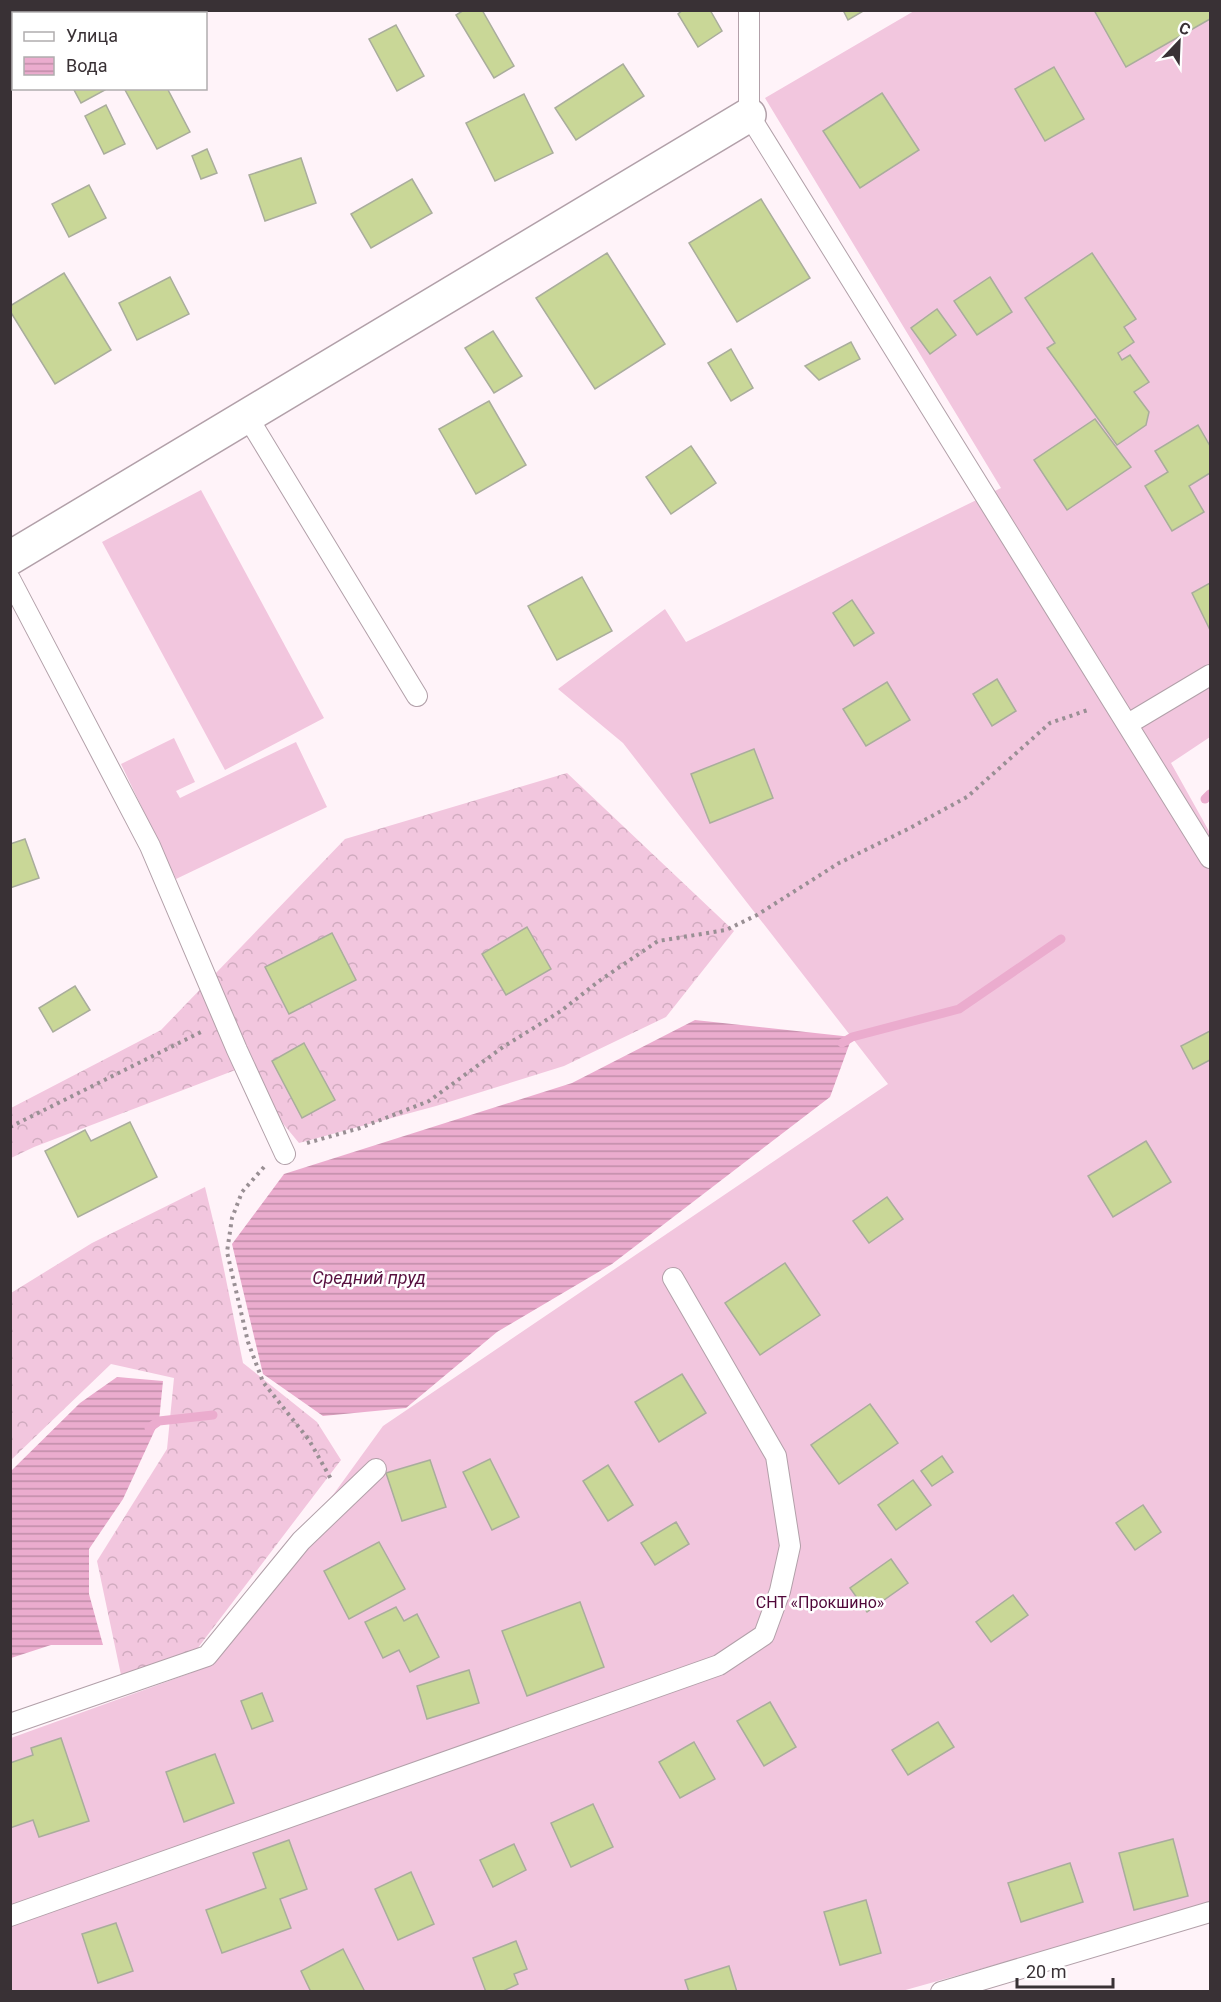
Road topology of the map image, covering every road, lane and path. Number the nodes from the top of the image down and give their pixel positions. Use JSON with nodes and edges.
{"nodes":[{"id":1,"x":749,"y":10,"type":"edge"},
{"id":2,"x":749,"y":115,"type":"junction"},
{"id":3,"x":247,"y":416,"type":"junction"},
{"id":4,"x":10,"y":558,"type":"edge"},
{"id":5,"x":10,"y":579,"type":"edge"},
{"id":6,"x":1210,"y":675,"type":"edge"},
{"id":7,"x":417,"y":696,"type":"dead end"},
{"id":8,"x":1114,"y":700,"type":"junction"},
{"id":9,"x":1128,"y":724,"type":"junction"},
{"id":10,"x":1210,"y":858,"type":"edge"},
{"id":11,"x":224,"y":1020,"type":"junction"},
{"id":12,"x":10,"y":1127,"type":"edge"},
{"id":13,"x":284,"y":1150,"type":"junction"},
{"id":14,"x":673,"y":1278,"type":"dead end"},
{"id":15,"x":376,"y":1469,"type":"dead end"},
{"id":16,"x":342,"y":1501,"type":"junction"},
{"id":17,"x":10,"y":1724,"type":"edge"},
{"id":18,"x":1210,"y":1912,"type":"edge"},
{"id":19,"x":10,"y":1916,"type":"edge"},
{"id":20,"x":941,"y":1992,"type":"edge"}],
"edges":[{"from":1,"to":2,"type":"lane"},
{"from":2,"to":3,"type":"street"},
{"from":2,"to":8,"type":"lane"},
{"from":3,"to":4,"type":"street"},
{"from":3,"to":7,"type":"lane"},
{"from":5,"to":11,"type":"lane"},
{"from":6,"to":9,"type":"lane"},
{"from":8,"to":9,"type":"lane"},
{"from":8,"to":13,"type":"path"},
{"from":9,"to":10,"type":"lane"},
{"from":11,"to":12,"type":"path"},
{"from":11,"to":13,"type":"lane"},
{"from":13,"to":16,"type":"path"},
{"from":14,"to":19,"type":"lane"},
{"from":15,"to":16,"type":"lane"},
{"from":16,"to":17,"type":"lane"},
{"from":18,"to":20,"type":"lane"}]}
